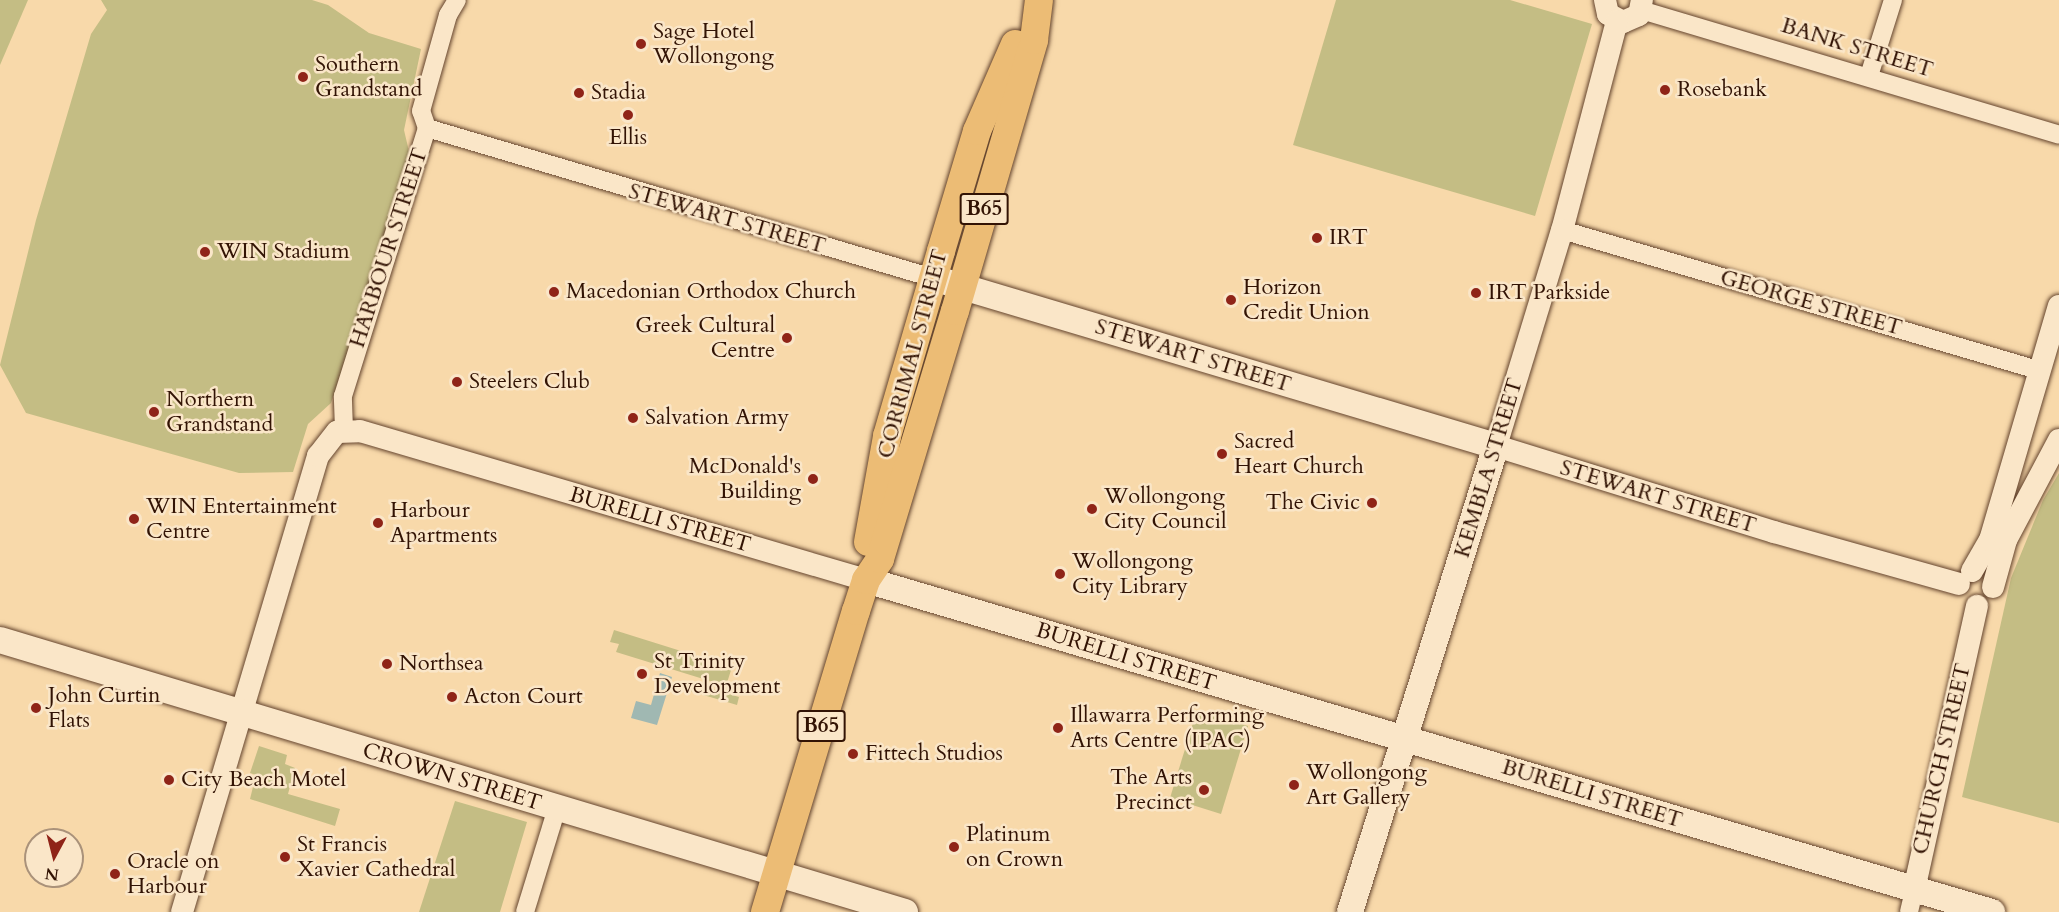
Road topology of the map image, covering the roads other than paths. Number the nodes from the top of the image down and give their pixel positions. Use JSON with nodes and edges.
{"nodes":[{"id":1,"x":457,"y":0,"type":"edge"},
{"id":2,"x":1037,"y":0,"type":"edge"},
{"id":3,"x":1605,"y":0,"type":"edge"},
{"id":4,"x":1893,"y":0,"type":"edge"},
{"id":5,"x":1642,"y":5,"type":"edge"},
{"id":6,"x":1617,"y":21,"type":"junction"},
{"id":7,"x":1869,"y":76,"type":"junction"},
{"id":8,"x":427,"y":128,"type":"junction"},
{"id":9,"x":2059,"y":135,"type":"edge"},
{"id":10,"x":1562,"y":230,"type":"junction"},
{"id":11,"x":933,"y":278,"type":"junction"},
{"id":12,"x":962,"y":287,"type":"junction"},
{"id":13,"x":2059,"y":306,"type":"edge"},
{"id":14,"x":2049,"y":373,"type":"edge"},
{"id":15,"x":337,"y":434,"type":"junction"},
{"id":16,"x":2059,"y":440,"type":"edge"},
{"id":17,"x":1496,"y":446,"type":"junction"},
{"id":18,"x":1966,"y":578,"type":"junction"},
{"id":19,"x":866,"y":580,"type":"junction"},
{"id":20,"x":1993,"y":587,"type":"junction"},
{"id":21,"x":1977,"y":606,"type":"junction"},
{"id":22,"x":0,"y":640,"type":"edge"},
{"id":23,"x":242,"y":713,"type":"junction"},
{"id":24,"x":1404,"y":737,"type":"junction"},
{"id":25,"x":557,"y":807,"type":"junction"},
{"id":26,"x":777,"y":873,"type":"junction"},
{"id":27,"x":1911,"y":901,"type":"edge"},
{"id":28,"x":182,"y":912,"type":"edge"},
{"id":29,"x":525,"y":912,"type":"edge"},
{"id":30,"x":765,"y":912,"type":"edge"},
{"id":31,"x":905,"y":912,"type":"edge"},
{"id":32,"x":1350,"y":912,"type":"edge"},
{"id":33,"x":1992,"y":912,"type":"edge"}],
"edges":[{"from":1,"to":8,"type":"street","name":"HARBOUR STREET"},
{"from":2,"to":11,"type":"main road","name":"CORRIMAL STREET"},
{"from":2,"to":12,"type":"main road","name":"CORRIMAL STREET","number":"B65"},
{"from":3,"to":6,"type":"street"},
{"from":4,"to":7,"type":"street"},
{"from":5,"to":6,"type":"street"},
{"from":5,"to":7,"type":"street","name":"BANK STREET"},
{"from":6,"to":10,"type":"street","name":"KEMBLA STREET"},
{"from":7,"to":9,"type":"street","name":"BANK STREET"},
{"from":8,"to":11,"type":"street","name":"STEWART STREET"},
{"from":8,"to":15,"type":"street","name":"HARBOUR STREET"},
{"from":10,"to":14,"type":"street","name":"GEORGE STREET"},
{"from":10,"to":17,"type":"street","name":"KEMBLA STREET"},
{"from":11,"to":12,"type":"main road","name":"STEWART STREET"},
{"from":11,"to":19,"type":"main road","name":"CORRIMAL STREET"},
{"from":12,"to":17,"type":"main road","name":"STEWART STREET"},
{"from":12,"to":19,"type":"main road","name":"CORRIMAL STREET","number":"B65"},
{"from":13,"to":14,"type":"street"},
{"from":14,"to":18,"type":"street"},
{"from":15,"to":19,"type":"street","name":"BURELLI STREET"},
{"from":15,"to":23,"type":"street"},
{"from":16,"to":20,"type":"street"},
{"from":17,"to":18,"type":"street","name":"STEWART STREET"},
{"from":17,"to":24,"type":"main road","name":"KEMBLA STREET"},
{"from":18,"to":20,"type":"street"},
{"from":18,"to":21,"type":"street"},
{"from":19,"to":24,"type":"main road","name":"BURELLI STREET"},
{"from":19,"to":26,"type":"main road","name":"CORRIMAL STREET","number":"B65"},
{"from":20,"to":21,"type":"street"},
{"from":21,"to":27,"type":"street","name":"CHURCH STREET"},
{"from":22,"to":23,"type":"main road","name":"CROWN STREET"},
{"from":23,"to":25,"type":"main road","name":"CROWN STREET"},
{"from":23,"to":28,"type":"street"},
{"from":24,"to":27,"type":"main road","name":"BURELLI STREET"},
{"from":24,"to":32,"type":"main road","name":"KEMBLA STREET"},
{"from":25,"to":26,"type":"main road","name":"CROWN STREET"},
{"from":25,"to":29,"type":"street"},
{"from":26,"to":30,"type":"main road","name":"CORRIMAL STREET","number":"B65"},
{"from":26,"to":31,"type":"main road","name":"CROWN STREET"},
{"from":27,"to":33,"type":"main road","name":"BURELLI STREET"}]}
